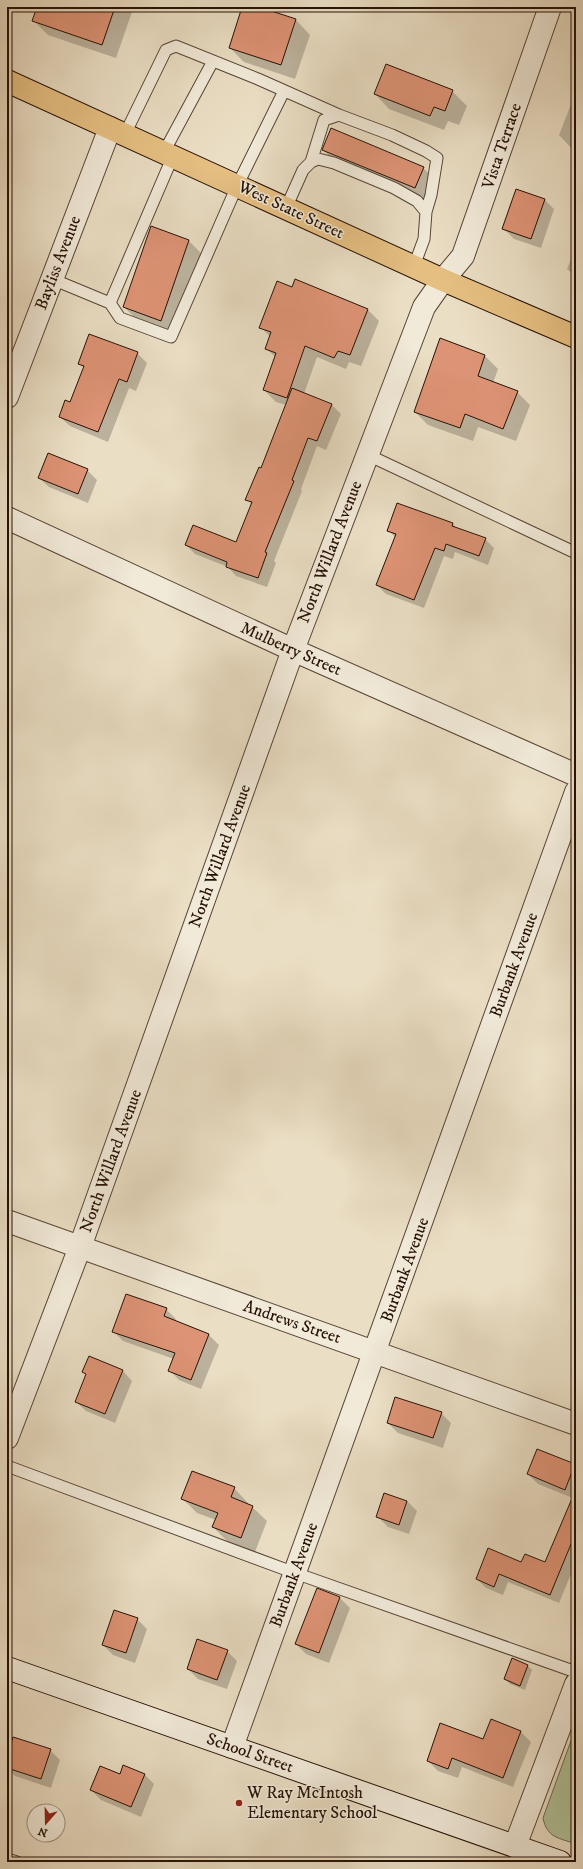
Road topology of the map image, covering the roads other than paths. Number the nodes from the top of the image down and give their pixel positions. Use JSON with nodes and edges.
{"nodes":[{"id":1,"x":550,"y":7,"type":"edge"},
{"id":2,"x":213,"y":61,"type":"junction"},
{"id":3,"x":7,"y":81,"type":"edge"},
{"id":4,"x":284,"y":91,"type":"junction"},
{"id":5,"x":339,"y":115,"type":"junction"},
{"id":6,"x":117,"y":131,"type":"junction"},
{"id":7,"x":168,"y":154,"type":"junction"},
{"id":8,"x":311,"y":162,"type":"junction"},
{"id":9,"x":237,"y":186,"type":"junction"},
{"id":10,"x":286,"y":208,"type":"junction"},
{"id":11,"x":426,"y":212,"type":"junction"},
{"id":12,"x":414,"y":266,"type":"junction"},
{"id":13,"x":52,"y":279,"type":"junction"},
{"id":14,"x":443,"y":280,"type":"junction"},
{"id":15,"x":110,"y":303,"type":"junction"},
{"id":16,"x":576,"y":337,"type":"edge"},
{"id":17,"x":7,"y":397,"type":"edge"},
{"id":18,"x":368,"y":454,"type":"junction"},
{"id":19,"x":7,"y":518,"type":"edge"},
{"id":20,"x":576,"y":553,"type":"edge"},
{"id":21,"x":293,"y":650,"type":"junction"},
{"id":22,"x":576,"y":775,"type":"edge"},
{"id":23,"x":576,"y":792,"type":"edge"},
{"id":24,"x":7,"y":1221,"type":"edge"},
{"id":25,"x":80,"y":1247,"type":"junction"},
{"id":26,"x":376,"y":1351,"type":"junction"},
{"id":27,"x":576,"y":1424,"type":"edge"},
{"id":28,"x":7,"y":1438,"type":"edge"},
{"id":29,"x":7,"y":1466,"type":"edge"},
{"id":30,"x":295,"y":1573,"type":"junction"},
{"id":31,"x":7,"y":1668,"type":"edge"},
{"id":32,"x":576,"y":1672,"type":"edge"},
{"id":33,"x":576,"y":1684,"type":"edge"},
{"id":34,"x":232,"y":1747,"type":"junction"},
{"id":35,"x":516,"y":1846,"type":"junction"},
{"id":36,"x":7,"y":1859,"type":"edge"},
{"id":37,"x":17,"y":1862,"type":"edge"},
{"id":38,"x":560,"y":1862,"type":"edge"}],
"edges":[{"from":1,"to":14,"type":"street","name":"Vista Terrace"},
{"from":2,"to":4,"type":"lane"},
{"from":2,"to":6,"type":"lane"},
{"from":2,"to":7,"type":"lane"},
{"from":3,"to":6,"type":"main road","name":"West State Street"},
{"from":4,"to":5,"type":"lane"},
{"from":4,"to":9,"type":"lane"},
{"from":5,"to":8,"type":"lane"},
{"from":5,"to":11,"type":"lane"},
{"from":6,"to":7,"type":"main road","name":"West State Street"},
{"from":6,"to":13,"type":"street","name":"Bayliss Avenue"},
{"from":7,"to":9,"type":"main road","name":"West State Street"},
{"from":7,"to":15,"type":"lane"},
{"from":8,"to":10,"type":"lane"},
{"from":8,"to":11,"type":"lane"},
{"from":9,"to":10,"type":"main road","name":"West State Street"},
{"from":9,"to":15,"type":"lane"},
{"from":10,"to":12,"type":"main road","name":"West State Street"},
{"from":11,"to":12,"type":"lane"},
{"from":12,"to":14,"type":"main road","name":"West State Street"},
{"from":13,"to":15,"type":"lane"},
{"from":13,"to":17,"type":"street","name":"Bayliss Avenue"},
{"from":14,"to":16,"type":"main road","name":"West State Street"},
{"from":14,"to":18,"type":"street","name":"North Willard Avenue"},
{"from":18,"to":20,"type":"lane"},
{"from":18,"to":21,"type":"street","name":"North Willard Avenue"},
{"from":19,"to":21,"type":"street","name":"Mulberry Street"},
{"from":21,"to":22,"type":"street","name":"Mulberry Street"},
{"from":21,"to":25,"type":"street","name":"North Willard Avenue"},
{"from":23,"to":26,"type":"street","name":"Burbank Avenue"},
{"from":24,"to":25,"type":"street","name":"Andrews Street"},
{"from":25,"to":26,"type":"street","name":"Andrews Street"},
{"from":25,"to":28,"type":"street","name":"North Willard Avenue"},
{"from":26,"to":27,"type":"street","name":"Andrews Street"},
{"from":26,"to":30,"type":"street","name":"Burbank Avenue"},
{"from":29,"to":30,"type":"lane"},
{"from":30,"to":32,"type":"lane"},
{"from":30,"to":34,"type":"street","name":"Burbank Avenue"},
{"from":31,"to":34,"type":"street","name":"School Street"},
{"from":33,"to":35,"type":"street"},
{"from":34,"to":35,"type":"street","name":"School Street"},
{"from":35,"to":38,"type":"street","name":"School Street"},
{"from":36,"to":37,"type":"lane"}]}
